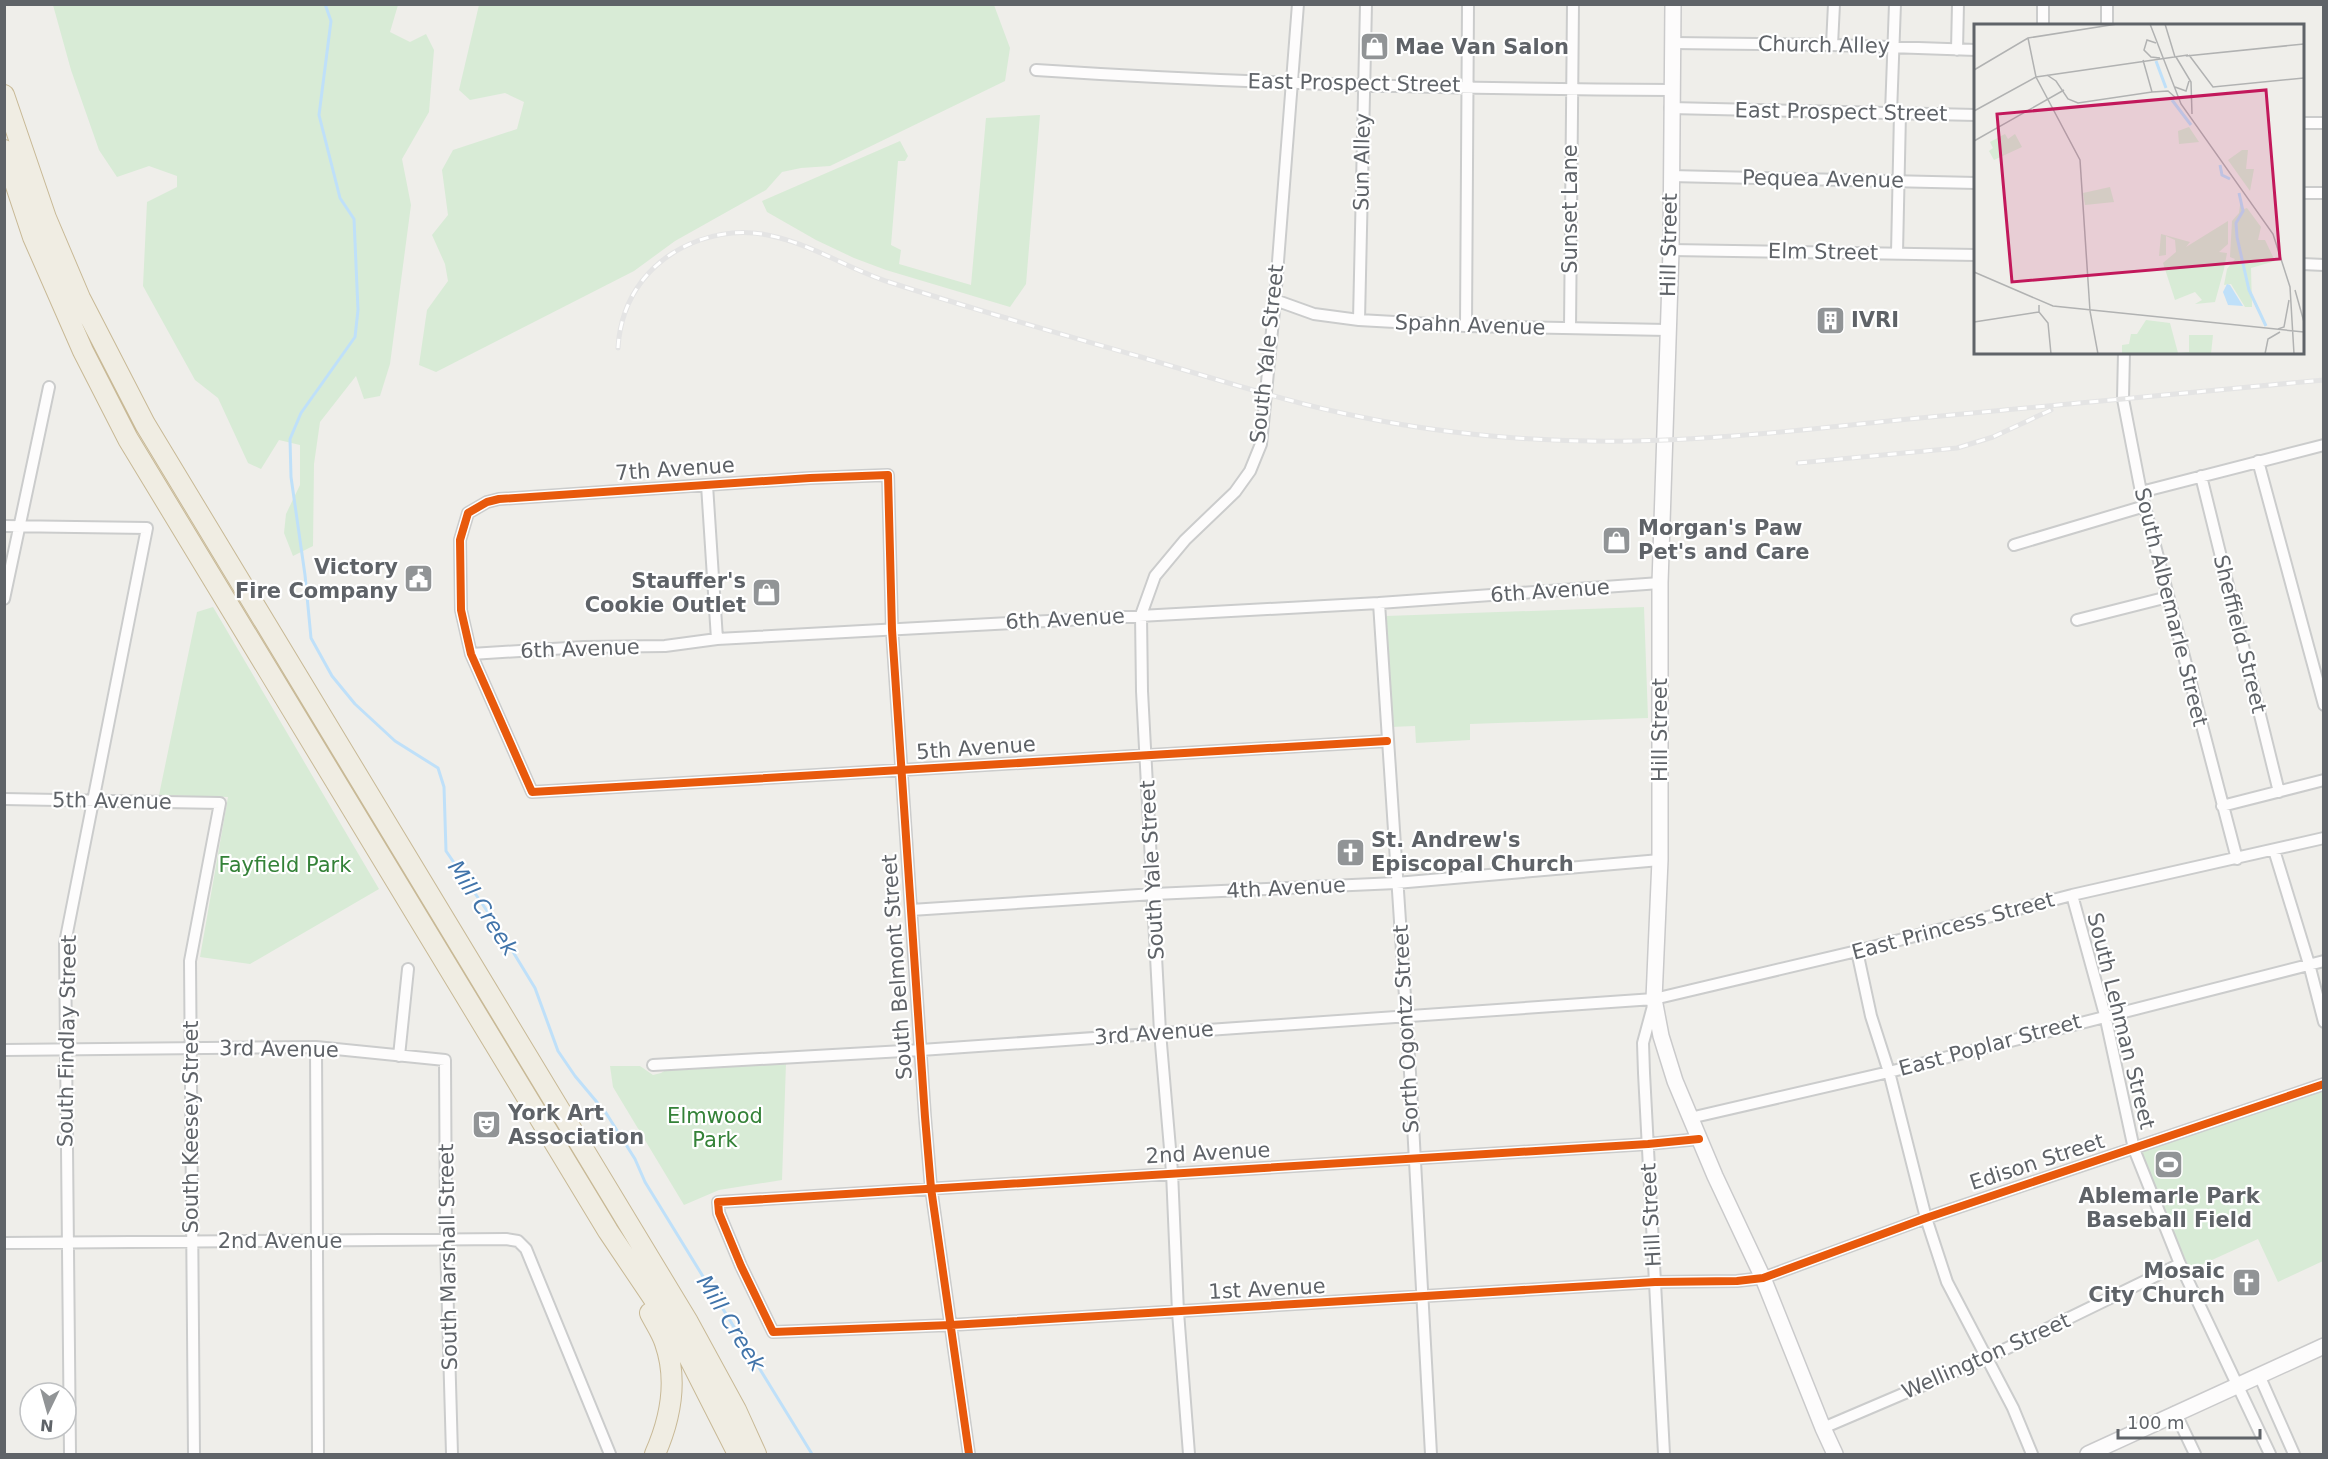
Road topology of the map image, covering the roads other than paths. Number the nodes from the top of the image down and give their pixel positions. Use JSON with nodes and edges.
{"nodes":[{"id":1,"x":1299,"y":4,"type":"edge"},
{"id":2,"x":1366,"y":4,"type":"edge"},
{"id":3,"x":1468,"y":4,"type":"edge"},
{"id":4,"x":1573,"y":4,"type":"edge"},
{"id":5,"x":1672,"y":4,"type":"edge"},
{"id":6,"x":1834,"y":4,"type":"edge"},
{"id":7,"x":1895,"y":4,"type":"edge"},
{"id":8,"x":1958,"y":4,"type":"edge"},
{"id":9,"x":2043,"y":4,"type":"edge"},
{"id":10,"x":2107,"y":4,"type":"edge"},
{"id":11,"x":2043,"y":24,"type":"edge"},
{"id":12,"x":2107,"y":24,"type":"edge"},
{"id":13,"x":1672,"y":43,"type":"junction"},
{"id":14,"x":1832,"y":45,"type":"junction"},
{"id":15,"x":1893,"y":46,"type":"junction"},
{"id":16,"x":1957,"y":50,"type":"junction"},
{"id":17,"x":1974,"y":50,"type":"edge"},
{"id":18,"x":1036,"y":70,"type":"dead end"},
{"id":19,"x":1293,"y":82,"type":"junction"},
{"id":20,"x":1364,"y":85,"type":"junction"},
{"id":21,"x":1468,"y":86,"type":"junction"},
{"id":22,"x":1570,"y":90,"type":"junction"},
{"id":23,"x":1672,"y":90,"type":"junction"},
{"id":24,"x":4,"y":95,"type":"edge"},
{"id":25,"x":1670,"y":108,"type":"junction"},
{"id":26,"x":1895,"y":113,"type":"junction"},
{"id":27,"x":1974,"y":115,"type":"edge"},
{"id":28,"x":2304,"y":123,"type":"edge"},
{"id":29,"x":2324,"y":123,"type":"edge"},
{"id":30,"x":4,"y":150,"type":"edge"},
{"id":31,"x":1670,"y":176,"type":"junction"},
{"id":32,"x":1898,"y":181,"type":"junction"},
{"id":33,"x":1974,"y":183,"type":"edge"},
{"id":34,"x":2304,"y":193,"type":"edge"},
{"id":35,"x":2324,"y":193,"type":"edge"},
{"id":36,"x":1671,"y":250,"type":"junction"},
{"id":37,"x":1898,"y":253,"type":"junction"},
{"id":38,"x":1974,"y":255,"type":"edge"},
{"id":39,"x":2304,"y":264,"type":"edge"},
{"id":40,"x":2324,"y":265,"type":"edge"},
{"id":41,"x":1275,"y":300,"type":"junction"},
{"id":42,"x":1359,"y":321,"type":"junction"},
{"id":43,"x":1466,"y":326,"type":"junction"},
{"id":44,"x":1570,"y":328,"type":"junction"},
{"id":45,"x":1667,"y":330,"type":"junction"},
{"id":46,"x":2124,"y":354,"type":"edge"},
{"id":47,"x":49,"y":387,"type":"dead end"},
{"id":48,"x":2324,"y":445,"type":"edge"},
{"id":49,"x":2258,"y":461,"type":"junction"},
{"id":50,"x":888,"y":476,"type":"joint"},
{"id":51,"x":2201,"y":476,"type":"junction"},
{"id":52,"x":707,"y":485,"type":"junction"},
{"id":53,"x":2141,"y":492,"type":"junction"},
{"id":54,"x":2145,"y":506,"type":"junction"},
{"id":55,"x":4,"y":526,"type":"edge"},
{"id":56,"x":19,"y":526,"type":"junction"},
{"id":57,"x":2014,"y":545,"type":"dead end"},
{"id":58,"x":1660,"y":583,"type":"junction"},
{"id":59,"x":2168,"y":597,"type":"junction"},
{"id":60,"x":4,"y":598,"type":"edge"},
{"id":61,"x":1379,"y":603,"type":"junction"},
{"id":62,"x":1141,"y":615,"type":"junction"},
{"id":63,"x":2078,"y":620,"type":"dead end"},
{"id":64,"x":892,"y":630,"type":"junction"},
{"id":65,"x":717,"y":639,"type":"junction"},
{"id":66,"x":471,"y":654,"type":"junction"},
{"id":67,"x":2324,"y":705,"type":"edge"},
{"id":68,"x":1387,"y":741,"type":"junction"},
{"id":69,"x":1146,"y":755,"type":"junction"},
{"id":70,"x":901,"y":771,"type":"junction"},
{"id":71,"x":2324,"y":780,"type":"edge"},
{"id":72,"x":2279,"y":792,"type":"junction"},
{"id":73,"x":4,"y":798,"type":"edge"},
{"id":74,"x":92,"y":801,"type":"junction"},
{"id":75,"x":220,"y":803,"type":"joint"},
{"id":76,"x":2222,"y":806,"type":"junction"},
{"id":77,"x":2324,"y":838,"type":"edge"},
{"id":78,"x":2274,"y":850,"type":"junction"},
{"id":79,"x":2237,"y":859,"type":"junction"},
{"id":80,"x":1660,"y":860,"type":"junction"},
{"id":81,"x":1396,"y":883,"type":"junction"},
{"id":82,"x":1154,"y":894,"type":"junction"},
{"id":83,"x":2072,"y":895,"type":"junction"},
{"id":84,"x":911,"y":910,"type":"junction"},
{"id":85,"x":1857,"y":951,"type":"junction"},
{"id":86,"x":2324,"y":961,"type":"edge"},
{"id":87,"x":2309,"y":964,"type":"junction"},
{"id":88,"x":408,"y":969,"type":"dead end"},
{"id":89,"x":1654,"y":999,"type":"junction"},
{"id":90,"x":2105,"y":1015,"type":"junction"},
{"id":91,"x":1406,"y":1017,"type":"junction"},
{"id":92,"x":2324,"y":1022,"type":"edge"},
{"id":93,"x":1160,"y":1032,"type":"junction"},
{"id":94,"x":316,"y":1047,"type":"junction"},
{"id":95,"x":190,"y":1048,"type":"junction"},
{"id":96,"x":64,"y":1049,"type":"junction"},
{"id":97,"x":4,"y":1050,"type":"edge"},
{"id":98,"x":921,"y":1050,"type":"junction"},
{"id":99,"x":399,"y":1056,"type":"junction"},
{"id":100,"x":445,"y":1060,"type":"joint"},
{"id":101,"x":653,"y":1065,"type":"dead end"},
{"id":102,"x":1889,"y":1072,"type":"junction"},
{"id":103,"x":2324,"y":1084,"type":"edge"},
{"id":104,"x":1690,"y":1118,"type":"junction"},
{"id":105,"x":1699,"y":1139,"type":"junction"},
{"id":106,"x":1648,"y":1144,"type":"junction"},
{"id":107,"x":2134,"y":1149,"type":"junction"},
{"id":108,"x":1413,"y":1159,"type":"junction"},
{"id":109,"x":1172,"y":1172,"type":"junction"},
{"id":110,"x":931,"y":1188,"type":"junction"},
{"id":111,"x":1926,"y":1218,"type":"junction"},
{"id":112,"x":608,"y":1231,"type":"junction"},
{"id":113,"x":192,"y":1241,"type":"junction"},
{"id":114,"x":318,"y":1241,"type":"junction"},
{"id":115,"x":446,"y":1241,"type":"junction"},
{"id":116,"x":66,"y":1243,"type":"junction"},
{"id":117,"x":4,"y":1244,"type":"edge"},
{"id":118,"x":2180,"y":1264,"type":"junction"},
{"id":119,"x":1763,"y":1278,"type":"junction"},
{"id":120,"x":1655,"y":1282,"type":"junction"},
{"id":121,"x":1423,"y":1297,"type":"junction"},
{"id":122,"x":1179,"y":1312,"type":"junction"},
{"id":123,"x":951,"y":1325,"type":"junction"},
{"id":124,"x":773,"y":1332,"type":"joint"},
{"id":125,"x":2324,"y":1346,"type":"edge"},
{"id":126,"x":1987,"y":1358,"type":"junction"},
{"id":127,"x":2259,"y":1376,"type":"junction"},
{"id":128,"x":2238,"y":1385,"type":"junction"},
{"id":129,"x":724,"y":1389,"type":"junction"},
{"id":130,"x":2175,"y":1413,"type":"junction"},
{"id":131,"x":1822,"y":1428,"type":"junction"},
{"id":132,"x":70,"y":1455,"type":"edge"},
{"id":133,"x":194,"y":1455,"type":"edge"},
{"id":134,"x":318,"y":1455,"type":"edge"},
{"id":135,"x":452,"y":1455,"type":"edge"},
{"id":136,"x":610,"y":1455,"type":"edge"},
{"id":137,"x":655,"y":1455,"type":"edge"},
{"id":138,"x":738,"y":1455,"type":"edge"},
{"id":139,"x":756,"y":1455,"type":"edge"},
{"id":140,"x":768,"y":1455,"type":"edge"},
{"id":141,"x":969,"y":1455,"type":"edge"},
{"id":142,"x":1189,"y":1455,"type":"edge"},
{"id":143,"x":1431,"y":1455,"type":"edge"},
{"id":144,"x":1664,"y":1455,"type":"edge"},
{"id":145,"x":1835,"y":1455,"type":"edge"},
{"id":146,"x":2032,"y":1455,"type":"edge"},
{"id":147,"x":2088,"y":1455,"type":"edge"},
{"id":148,"x":2195,"y":1455,"type":"edge"},
{"id":149,"x":2270,"y":1455,"type":"edge"},
{"id":150,"x":2294,"y":1455,"type":"edge"}],
"edges":[{"from":1,"to":19,"type":"street","name":"South Yale Street"},
{"from":2,"to":20,"type":"street","name":"Sun Alley"},
{"from":3,"to":21,"type":"street"},
{"from":4,"to":22,"type":"street","name":"Sunset Lane"},
{"from":5,"to":13,"type":"main road","name":"Hill Street"},
{"from":6,"to":14,"type":"street"},
{"from":7,"to":15,"type":"street"},
{"from":8,"to":16,"type":"street"},
{"from":9,"to":11,"type":"street"},
{"from":10,"to":12,"type":"street"},
{"from":13,"to":14,"type":"street","name":"Church Alley"},
{"from":13,"to":23,"type":"main road","name":"Hill Street"},
{"from":14,"to":15,"type":"street","name":"Church Alley"},
{"from":15,"to":16,"type":"street","name":"Church Alley"},
{"from":15,"to":26,"type":"street"},
{"from":16,"to":17,"type":"street","name":"Church Alley"},
{"from":18,"to":19,"type":"street","name":"East Prospect Street"},
{"from":19,"to":20,"type":"street","name":"East Prospect Street"},
{"from":19,"to":41,"type":"street","name":"South Yale Street"},
{"from":20,"to":21,"type":"street","name":"East Prospect Street"},
{"from":20,"to":42,"type":"street","name":"Sun Alley"},
{"from":21,"to":22,"type":"street","name":"East Prospect Street"},
{"from":21,"to":43,"type":"street"},
{"from":22,"to":23,"type":"street","name":"East Prospect Street"},
{"from":22,"to":44,"type":"street","name":"Sunset Lane"},
{"from":23,"to":25,"type":"main road","name":"Hill Street"},
{"from":24,"to":129,"type":"highway"},
{"from":25,"to":26,"type":"street","name":"East Prospect Street"},
{"from":25,"to":31,"type":"main road","name":"Hill Street"},
{"from":26,"to":27,"type":"street","name":"East Prospect Street"},
{"from":26,"to":32,"type":"street"},
{"from":28,"to":29,"type":"street"},
{"from":30,"to":112,"type":"highway"},
{"from":31,"to":32,"type":"street","name":"Pequea Avenue"},
{"from":31,"to":36,"type":"main road","name":"Hill Street"},
{"from":32,"to":33,"type":"street","name":"Pequea Avenue"},
{"from":32,"to":37,"type":"street"},
{"from":34,"to":35,"type":"street"},
{"from":36,"to":37,"type":"street","name":"Elm Street"},
{"from":36,"to":45,"type":"main road","name":"Hill Street"},
{"from":37,"to":38,"type":"street","name":"Elm Street"},
{"from":39,"to":40,"type":"street"},
{"from":41,"to":42,"type":"street","name":"Spahn Avenue"},
{"from":41,"to":62,"type":"street","name":"South Yale Street"},
{"from":42,"to":43,"type":"street","name":"Spahn Avenue"},
{"from":43,"to":44,"type":"street","name":"Spahn Avenue"},
{"from":44,"to":45,"type":"street","name":"Spahn Avenue"},
{"from":45,"to":58,"type":"main road","name":"Hill Street"},
{"from":46,"to":53,"type":"street","name":"South Albemarle Street"},
{"from":47,"to":56,"type":"street"},
{"from":48,"to":49,"type":"street"},
{"from":49,"to":51,"type":"street"},
{"from":49,"to":67,"type":"street"},
{"from":50,"to":52,"type":"street","name":"7th Avenue"},
{"from":50,"to":64,"type":"street","name":"South Belmont Street"},
{"from":51,"to":53,"type":"street"},
{"from":51,"to":72,"type":"street","name":"Sheffield Street"},
{"from":52,"to":65,"type":"street"},
{"from":52,"to":66,"type":"street","name":"7th Avenue"},
{"from":53,"to":54,"type":"street","name":"South Albemarle Street"},
{"from":54,"to":57,"type":"street"},
{"from":54,"to":59,"type":"street","name":"South Albemarle Street"},
{"from":55,"to":56,"type":"street"},
{"from":56,"to":60,"type":"street"},
{"from":56,"to":74,"type":"street","name":"South Findlay Street"},
{"from":58,"to":61,"type":"street","name":"6th Avenue"},
{"from":58,"to":80,"type":"main road","name":"Hill Street"},
{"from":59,"to":63,"type":"street"},
{"from":59,"to":76,"type":"street","name":"South Albemarle Street"},
{"from":61,"to":62,"type":"street","name":"6th Avenue"},
{"from":61,"to":68,"type":"street","name":"Sorth Ogontz Street"},
{"from":62,"to":64,"type":"street","name":"6th Avenue"},
{"from":62,"to":69,"type":"street","name":"South Yale Street"},
{"from":64,"to":65,"type":"street","name":"6th Avenue"},
{"from":64,"to":70,"type":"street","name":"South Belmont Street"},
{"from":65,"to":66,"type":"street","name":"6th Avenue"},
{"from":66,"to":70,"type":"street","name":"5th Avenue"},
{"from":68,"to":69,"type":"street","name":"5th Avenue"},
{"from":68,"to":81,"type":"street","name":"Sorth Ogontz Street"},
{"from":69,"to":70,"type":"street","name":"5th Avenue"},
{"from":69,"to":82,"type":"street","name":"South Yale Street"},
{"from":70,"to":84,"type":"street","name":"South Belmont Street"},
{"from":71,"to":72,"type":"street"},
{"from":72,"to":76,"type":"street"},
{"from":73,"to":74,"type":"street","name":"5th Avenue"},
{"from":74,"to":75,"type":"street","name":"5th Avenue"},
{"from":74,"to":96,"type":"street","name":"South Findlay Street"},
{"from":75,"to":95,"type":"street","name":"South Keesey Street"},
{"from":76,"to":79,"type":"street","name":"South Albemarle Street"},
{"from":77,"to":78,"type":"street","name":"East Princess Street"},
{"from":78,"to":79,"type":"street","name":"East Princess Street"},
{"from":78,"to":87,"type":"street"},
{"from":79,"to":83,"type":"street","name":"East Princess Street"},
{"from":80,"to":81,"type":"street","name":"4th Avenue"},
{"from":80,"to":89,"type":"main road","name":"Hill Street"},
{"from":81,"to":82,"type":"street","name":"4th Avenue"},
{"from":81,"to":91,"type":"street","name":"Sorth Ogontz Street"},
{"from":82,"to":84,"type":"street","name":"4th Avenue"},
{"from":82,"to":93,"type":"street","name":"South Yale Street"},
{"from":83,"to":85,"type":"street","name":"East Princess Street"},
{"from":83,"to":90,"type":"street","name":"South Lehman Street"},
{"from":84,"to":98,"type":"street","name":"South Belmont Street"},
{"from":85,"to":89,"type":"street","name":"East Princess Street"},
{"from":85,"to":102,"type":"street"},
{"from":86,"to":87,"type":"street","name":"East Poplar Street"},
{"from":87,"to":90,"type":"street","name":"East Poplar Street"},
{"from":87,"to":92,"type":"street"},
{"from":88,"to":99,"type":"street"},
{"from":89,"to":91,"type":"street","name":"3rd Avenue"},
{"from":89,"to":104,"type":"main road"},
{"from":89,"to":106,"type":"street","name":"Hill Street"},
{"from":90,"to":102,"type":"street","name":"East Poplar Street"},
{"from":90,"to":107,"type":"street","name":"South Lehman Street"},
{"from":91,"to":93,"type":"street","name":"3rd Avenue"},
{"from":91,"to":108,"type":"street","name":"Sorth Ogontz Street"},
{"from":93,"to":98,"type":"street","name":"3rd Avenue"},
{"from":93,"to":109,"type":"street","name":"South Yale Street"},
{"from":94,"to":95,"type":"street","name":"3rd Avenue"},
{"from":94,"to":99,"type":"street","name":"3rd Avenue"},
{"from":94,"to":114,"type":"street"},
{"from":95,"to":96,"type":"street","name":"3rd Avenue"},
{"from":95,"to":113,"type":"street","name":"South Keesey Street"},
{"from":96,"to":97,"type":"street","name":"3rd Avenue"},
{"from":96,"to":116,"type":"street","name":"South Findlay Street"},
{"from":98,"to":101,"type":"street","name":"3rd Avenue"},
{"from":98,"to":110,"type":"street","name":"South Belmont Street"},
{"from":99,"to":100,"type":"street","name":"3rd Avenue"},
{"from":100,"to":115,"type":"street","name":"South Marshall Street"},
{"from":102,"to":104,"type":"street","name":"East Poplar Street"},
{"from":102,"to":111,"type":"street"},
{"from":103,"to":107,"type":"street","name":"Edison Street"},
{"from":104,"to":105,"type":"main road"},
{"from":105,"to":106,"type":"street","name":"2nd Avenue"},
{"from":105,"to":119,"type":"main road"},
{"from":106,"to":108,"type":"street","name":"2nd Avenue"},
{"from":106,"to":120,"type":"street","name":"Hill Street"},
{"from":107,"to":111,"type":"street","name":"Edison Street"},
{"from":107,"to":118,"type":"street","name":"South Lehman Street"},
{"from":108,"to":109,"type":"street","name":"2nd Avenue"},
{"from":108,"to":121,"type":"street","name":"Sorth Ogontz Street"},
{"from":109,"to":110,"type":"street","name":"2nd Avenue"},
{"from":109,"to":122,"type":"street","name":"South Yale Street"},
{"from":110,"to":123,"type":"street","name":"South Belmont Street"},
{"from":110,"to":124,"type":"street","name":"2nd Avenue"},
{"from":111,"to":119,"type":"street","name":"Edison Street"},
{"from":111,"to":126,"type":"street"},
{"from":112,"to":137,"type":"highway"},
{"from":112,"to":138,"type":"highway"},
{"from":113,"to":114,"type":"street","name":"2nd Avenue"},
{"from":113,"to":116,"type":"street","name":"2nd Avenue"},
{"from":113,"to":133,"type":"street","name":"South Keesey Street"},
{"from":114,"to":115,"type":"street","name":"2nd Avenue"},
{"from":114,"to":134,"type":"street"},
{"from":115,"to":135,"type":"street","name":"South Marshall Street"},
{"from":115,"to":136,"type":"street","name":"2nd Avenue"},
{"from":116,"to":117,"type":"street","name":"2nd Avenue"},
{"from":116,"to":132,"type":"street","name":"South Findlay Street"},
{"from":118,"to":126,"type":"street","name":"Wellington Street"},
{"from":118,"to":128,"type":"street","name":"South Lehman Street"},
{"from":119,"to":120,"type":"street","name":"1st Avenue"},
{"from":119,"to":131,"type":"main road"},
{"from":120,"to":121,"type":"street","name":"1st Avenue"},
{"from":120,"to":144,"type":"street","name":"Hill Street"},
{"from":121,"to":122,"type":"street","name":"1st Avenue"},
{"from":121,"to":143,"type":"street","name":"Sorth Ogontz Street"},
{"from":122,"to":123,"type":"street","name":"1st Avenue"},
{"from":122,"to":142,"type":"street","name":"South Yale Street"},
{"from":123,"to":124,"type":"street","name":"1st Avenue"},
{"from":123,"to":141,"type":"street","name":"South Belmont Street"},
{"from":125,"to":127,"type":"main road"},
{"from":126,"to":131,"type":"street","name":"Wellington Street"},
{"from":126,"to":146,"type":"street"},
{"from":127,"to":128,"type":"main road"},
{"from":127,"to":150,"type":"street"},
{"from":128,"to":130,"type":"main road"},
{"from":128,"to":149,"type":"street","name":"South Lehman Street"},
{"from":129,"to":139,"type":"highway"},
{"from":129,"to":140,"type":"highway"},
{"from":130,"to":147,"type":"main road"},
{"from":130,"to":148,"type":"street"},
{"from":131,"to":145,"type":"main road"}]}
